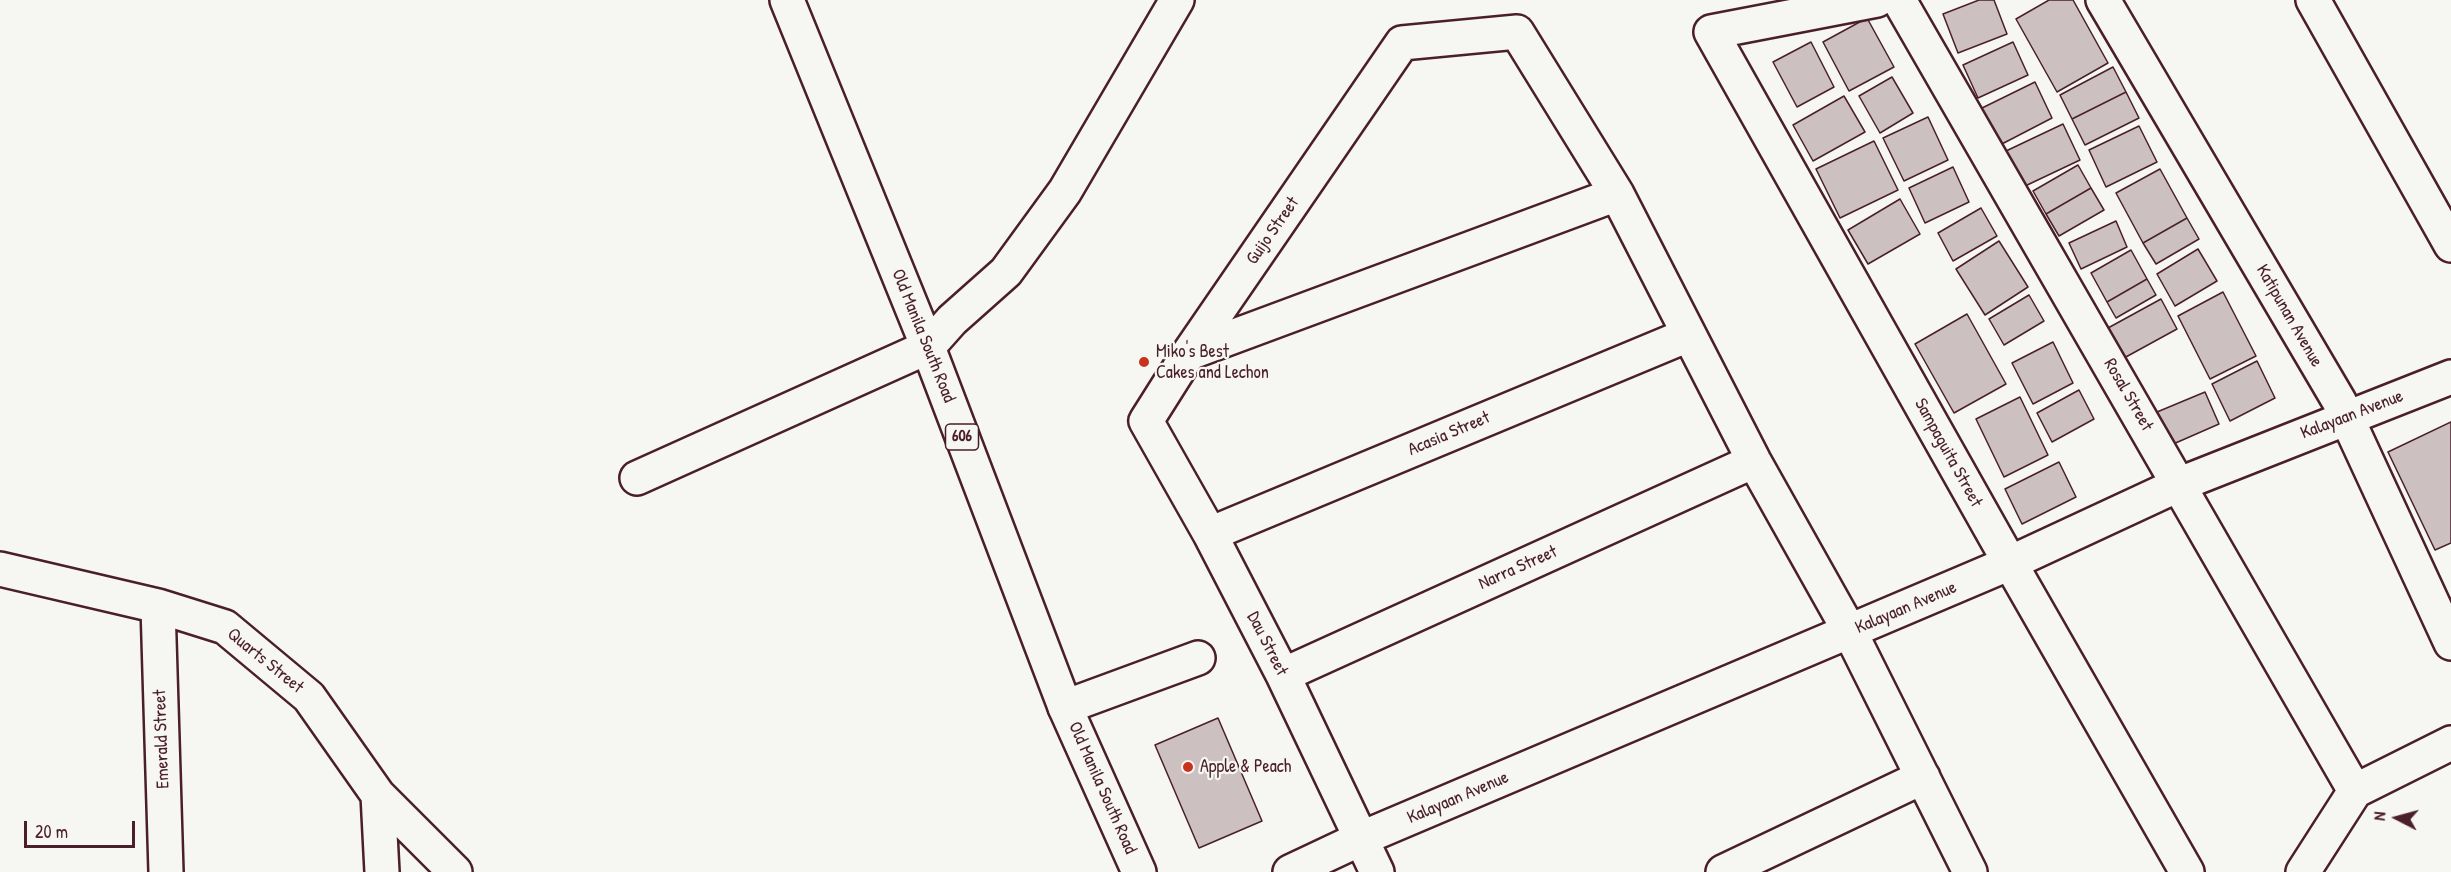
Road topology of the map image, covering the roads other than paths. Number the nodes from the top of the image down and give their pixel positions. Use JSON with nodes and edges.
{"nodes":[{"id":1,"x":787,"y":0,"type":"edge"},
{"id":2,"x":1177,"y":0,"type":"edge"},
{"id":3,"x":1877,"y":0,"type":"edge"},
{"id":4,"x":1899,"y":0,"type":"edge"},
{"id":5,"x":2103,"y":0,"type":"edge"},
{"id":6,"x":2313,"y":0,"type":"edge"},
{"id":7,"x":1617,"y":194,"type":"junction"},
{"id":8,"x":2451,"y":245,"type":"edge"},
{"id":9,"x":1688,"y":335,"type":"junction"},
{"id":10,"x":928,"y":347,"type":"junction"},
{"id":11,"x":1189,"y":353,"type":"junction"},
{"id":12,"x":2451,"y":376,"type":"edge"},
{"id":13,"x":2347,"y":417,"type":"junction"},
{"id":14,"x":1146,"y":421,"type":"joint"},
{"id":15,"x":1754,"y":461,"type":"junction"},
{"id":16,"x":637,"y":478,"type":"dead end"},
{"id":17,"x":2180,"y":484,"type":"junction"},
{"id":18,"x":1210,"y":534,"type":"junction"},
{"id":19,"x":2010,"y":563,"type":"junction"},
{"id":20,"x":0,"y":569,"type":"edge"},
{"id":21,"x":158,"y":606,"type":"junction"},
{"id":22,"x":1850,"y":632,"type":"junction"},
{"id":23,"x":2451,"y":644,"type":"edge"},
{"id":24,"x":1198,"y":658,"type":"dead end"},
{"id":25,"x":1283,"y":675,"type":"junction"},
{"id":26,"x":1065,"y":706,"type":"junction"},
{"id":27,"x":2451,"y":743,"type":"edge"},
{"id":28,"x":1923,"y":777,"type":"junction"},
{"id":29,"x":2355,"y":791,"type":"junction"},
{"id":30,"x":378,"y":795,"type":"junction"},
{"id":31,"x":1360,"y":839,"type":"junction"},
{"id":32,"x":166,"y":872,"type":"edge"},
{"id":33,"x":381,"y":872,"type":"edge"},
{"id":34,"x":455,"y":872,"type":"edge"},
{"id":35,"x":1139,"y":872,"type":"edge"},
{"id":36,"x":1290,"y":872,"type":"edge"},
{"id":37,"x":1377,"y":872,"type":"edge"},
{"id":38,"x":1723,"y":872,"type":"edge"},
{"id":39,"x":1970,"y":872,"type":"edge"},
{"id":40,"x":2187,"y":872,"type":"edge"},
{"id":41,"x":2303,"y":872,"type":"edge"}],
"edges":[{"from":1,"to":10,"type":"street","name":"Old Manila South Road","number":"606"},
{"from":2,"to":10,"type":"street"},
{"from":3,"to":19,"type":"street","name":"Sampaguita Street"},
{"from":4,"to":17,"type":"street","name":"Rosal Street"},
{"from":5,"to":13,"type":"street","name":"Katipunan Avenue"},
{"from":6,"to":8,"type":"street"},
{"from":7,"to":9,"type":"street"},
{"from":7,"to":11,"type":"street"},
{"from":7,"to":11,"type":"street","name":"Guijo Street"},
{"from":9,"to":15,"type":"street"},
{"from":9,"to":18,"type":"street","name":"Acasia Street"},
{"from":10,"to":16,"type":"street"},
{"from":10,"to":26,"type":"street","name":"Old Manila South Road","number":"606"},
{"from":11,"to":14,"type":"street","name":"Guijo Street"},
{"from":12,"to":13,"type":"street","name":"Kalayaan Avenue"},
{"from":13,"to":17,"type":"street","name":"Kalayaan Avenue"},
{"from":13,"to":23,"type":"street","name":"Katipunan Avenue"},
{"from":14,"to":18,"type":"street","name":"Dau Street"},
{"from":15,"to":22,"type":"street"},
{"from":15,"to":25,"type":"street","name":"Narra Street"},
{"from":17,"to":19,"type":"street","name":"Kalayaan Avenue"},
{"from":17,"to":29,"type":"street","name":"Rosal Street"},
{"from":18,"to":25,"type":"street","name":"Dau Street"},
{"from":19,"to":22,"type":"street","name":"Kalayaan Avenue"},
{"from":19,"to":40,"type":"street","name":"Sampaguita Street"},
{"from":20,"to":21,"type":"street","name":"Quarts Street"},
{"from":21,"to":30,"type":"street","name":"Quarts Street"},
{"from":21,"to":32,"type":"street","name":"Emerald Street"},
{"from":22,"to":28,"type":"street"},
{"from":22,"to":31,"type":"street","name":"Kalayaan Avenue"},
{"from":24,"to":26,"type":"street"},
{"from":25,"to":31,"type":"street","name":"Dau Street"},
{"from":26,"to":35,"type":"street","name":"Old Manila South Road","number":"606"},
{"from":27,"to":29,"type":"street"},
{"from":28,"to":38,"type":"street"},
{"from":28,"to":39,"type":"street"},
{"from":29,"to":41,"type":"street"},
{"from":30,"to":33,"type":"street"},
{"from":30,"to":34,"type":"street","name":"Quarts Street"},
{"from":31,"to":36,"type":"street","name":"Kalayaan Avenue"},
{"from":31,"to":37,"type":"street","name":"Dau Street"}]}
